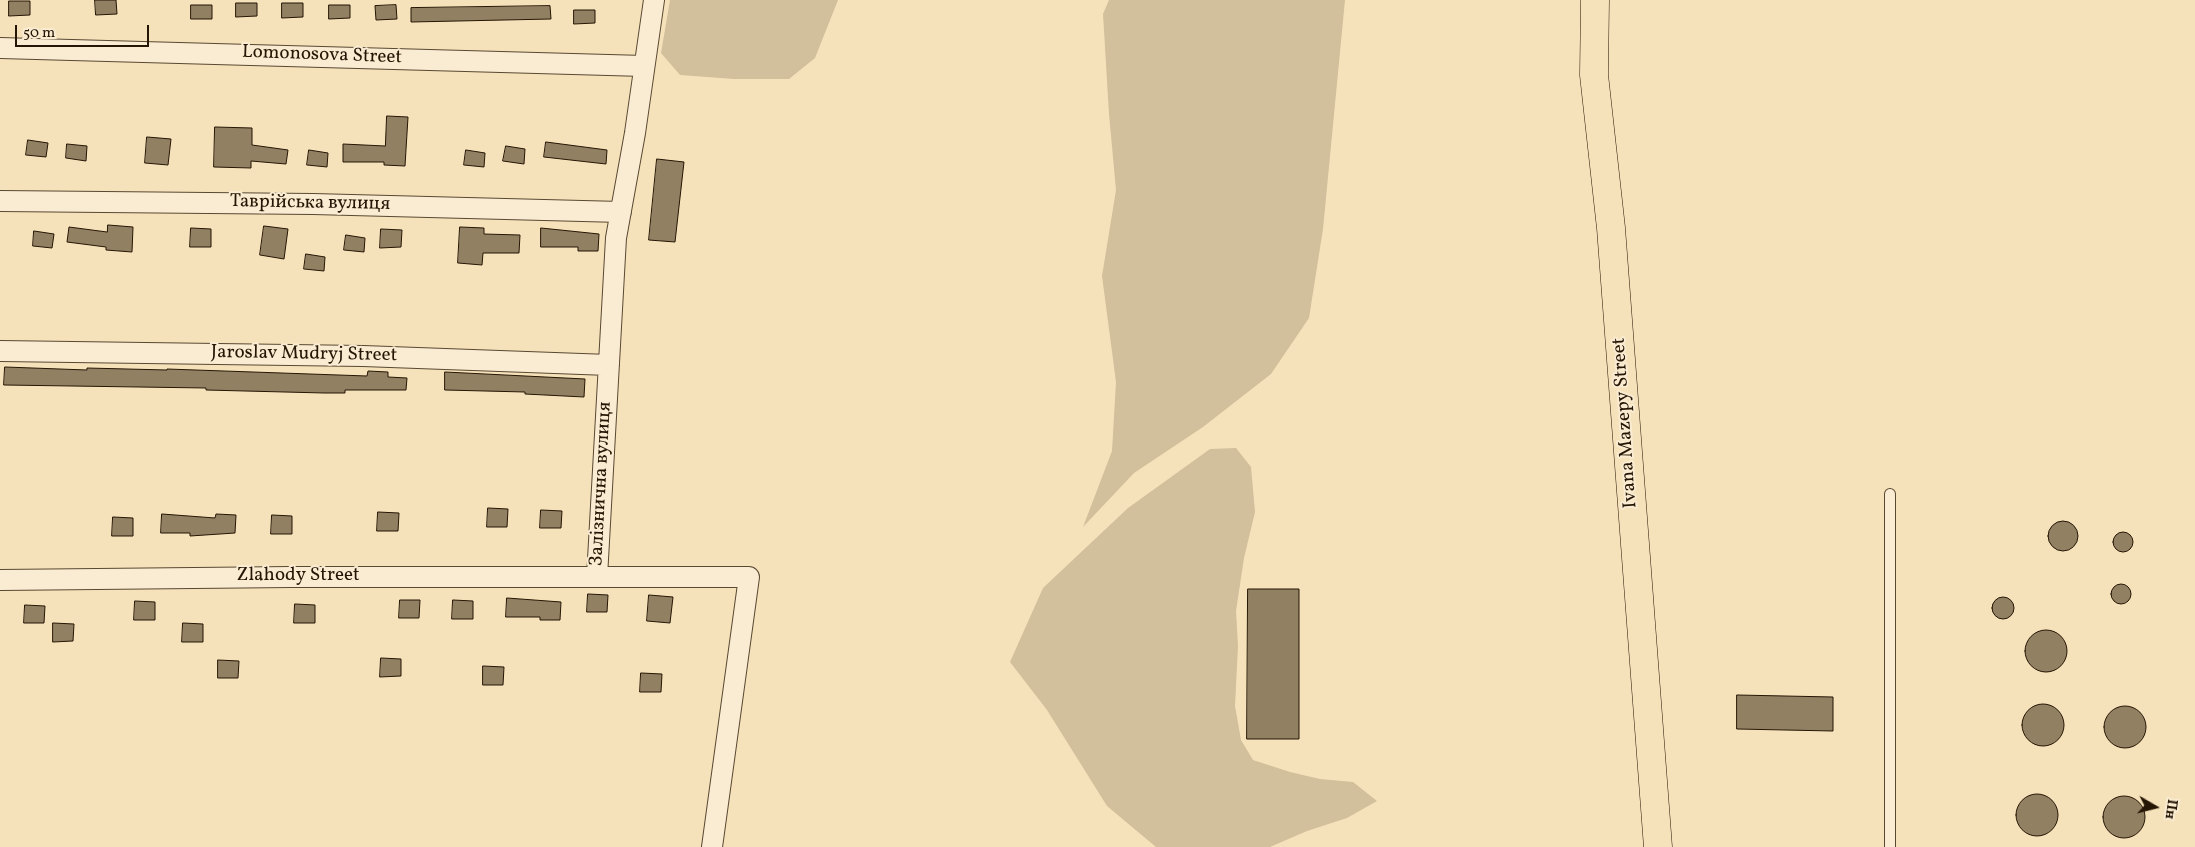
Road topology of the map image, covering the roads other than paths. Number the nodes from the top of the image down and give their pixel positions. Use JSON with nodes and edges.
{"nodes":[{"id":1,"x":654,"y":0,"type":"edge"},
{"id":2,"x":1595,"y":0,"type":"edge"},
{"id":3,"x":0,"y":48,"type":"edge"},
{"id":4,"x":644,"y":66,"type":"junction"},
{"id":5,"x":0,"y":201,"type":"edge"},
{"id":6,"x":621,"y":212,"type":"junction"},
{"id":7,"x":0,"y":351,"type":"edge"},
{"id":8,"x":609,"y":365,"type":"junction"},
{"id":9,"x":1890,"y":494,"type":"dead end"},
{"id":10,"x":597,"y":577,"type":"junction"},
{"id":11,"x":0,"y":580,"type":"edge"},
{"id":12,"x":712,"y":847,"type":"edge"},
{"id":13,"x":1658,"y":847,"type":"edge"},
{"id":14,"x":1890,"y":847,"type":"edge"}],
"edges":[{"from":1,"to":4,"type":"street","name":"Залізнична вулиця"},
{"from":2,"to":13,"type":"main road","name":"Ivana Mazepy Street"},
{"from":3,"to":4,"type":"street","name":"Lomonosova Street"},
{"from":4,"to":6,"type":"street","name":"Залізнична вулиця"},
{"from":5,"to":6,"type":"street","name":"Таврійська вулиця"},
{"from":6,"to":8,"type":"street","name":"Залізнична вулиця"},
{"from":7,"to":8,"type":"street","name":"Jaroslav Mudryj Street"},
{"from":8,"to":10,"type":"street","name":"Залізнична вулиця"},
{"from":9,"to":14,"type":"lane"},
{"from":10,"to":11,"type":"street","name":"Zlahody Street"},
{"from":10,"to":12,"type":"street","name":"Залізнична вулиця"}]}
